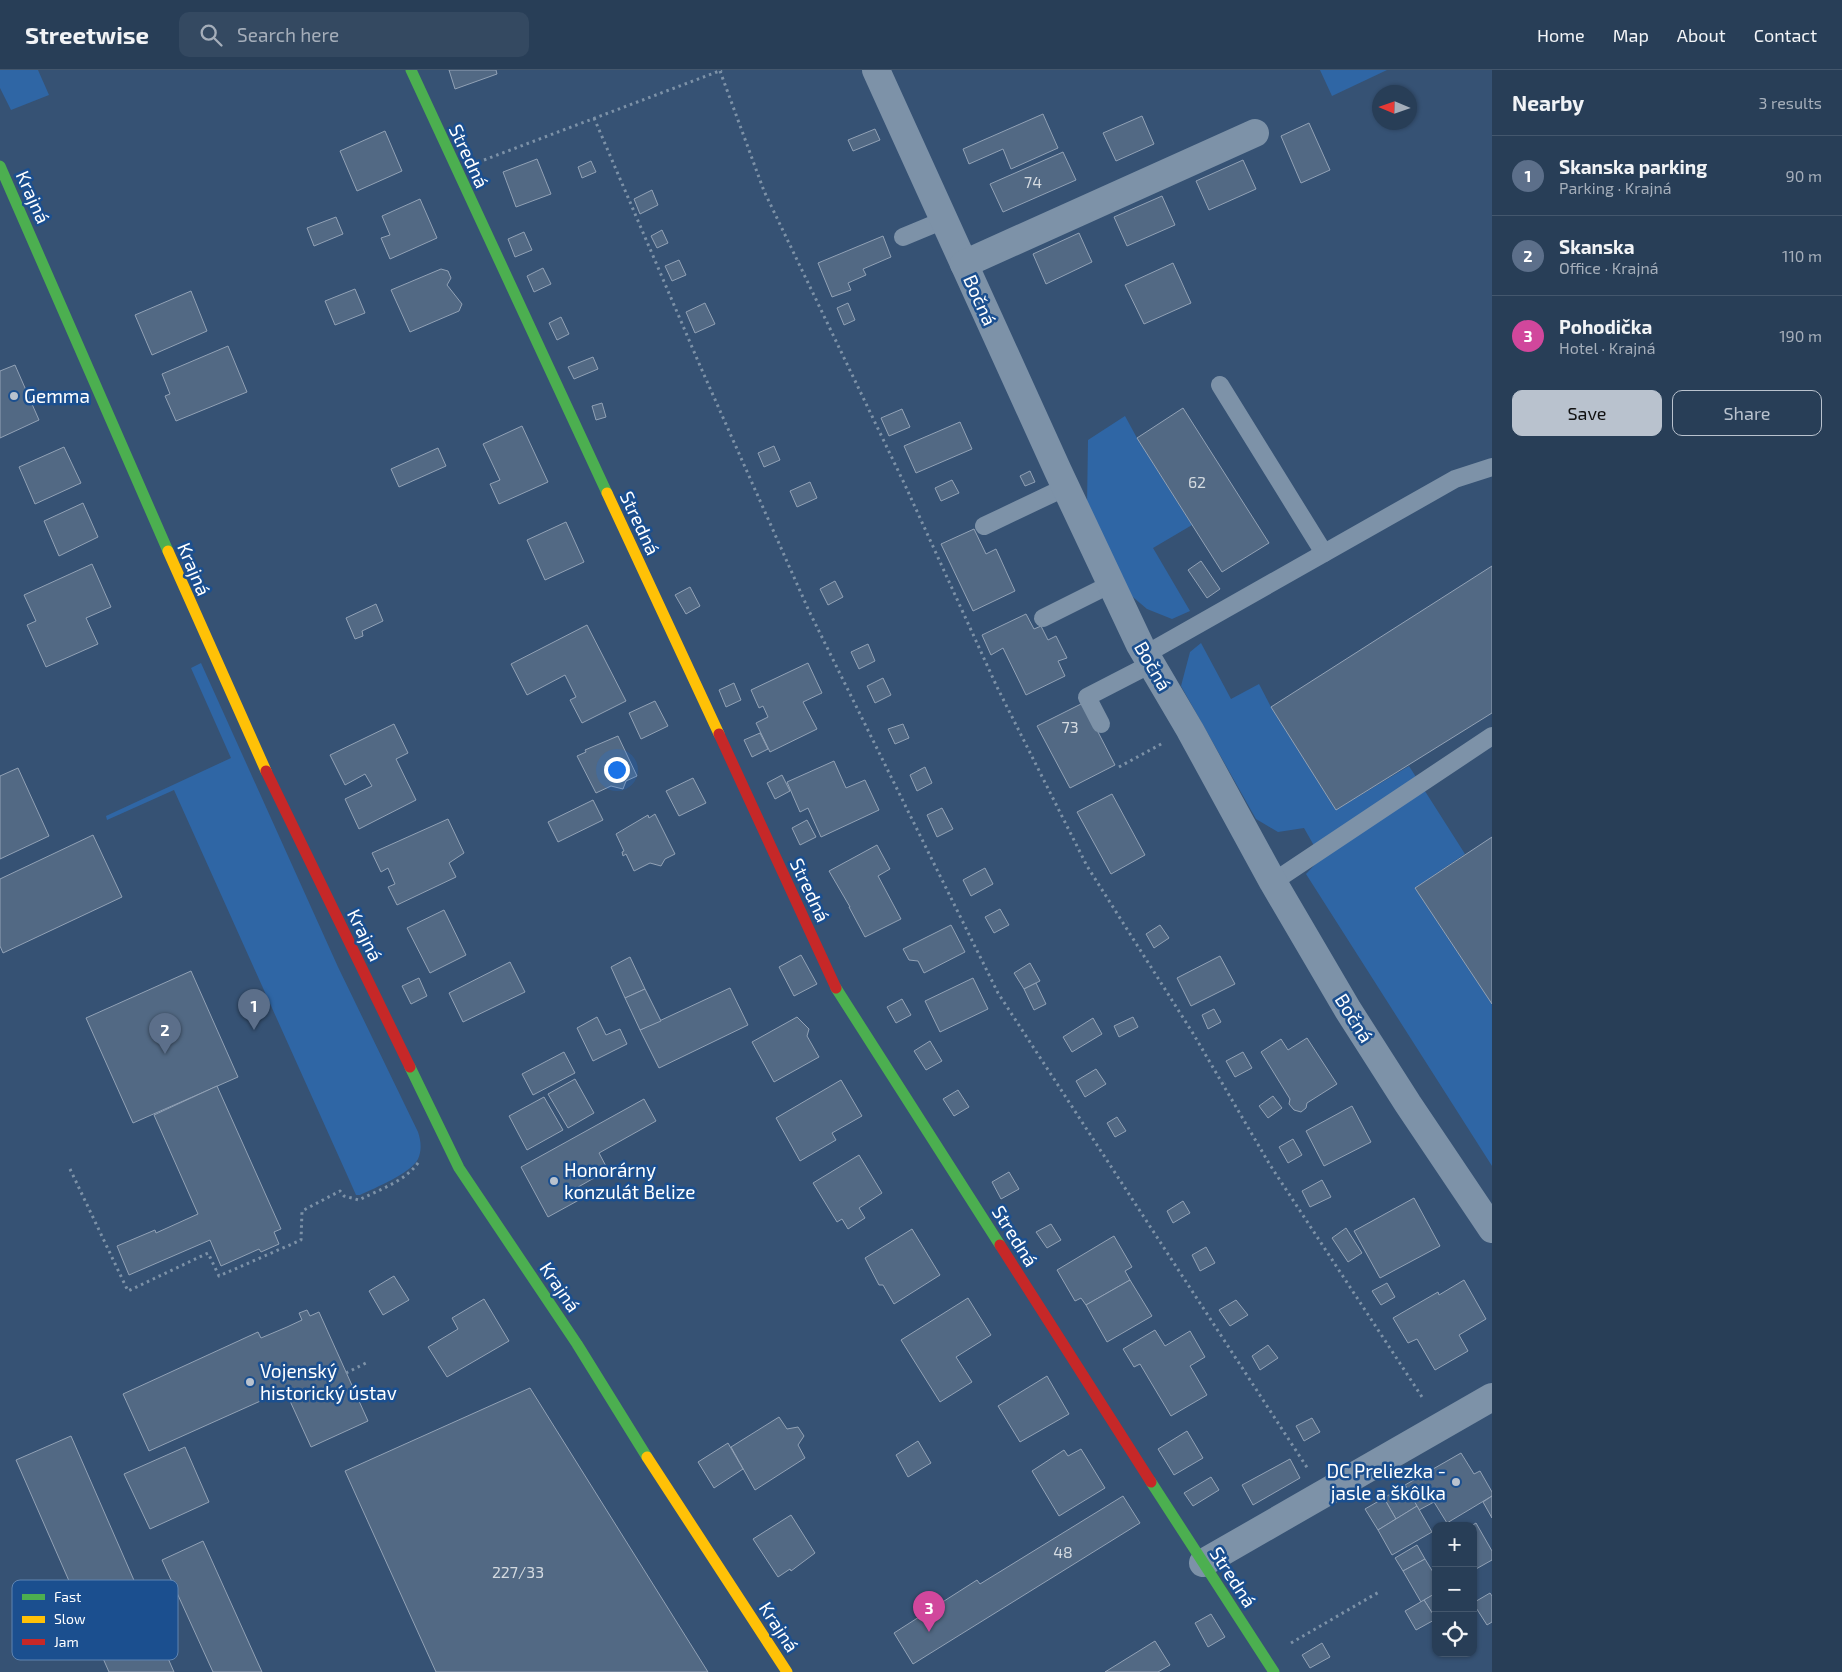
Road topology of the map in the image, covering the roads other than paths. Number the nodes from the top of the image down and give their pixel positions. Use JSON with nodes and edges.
{"nodes":[{"id":1,"x":411,"y":70,"type":"edge"},
{"id":2,"x":876,"y":70,"type":"edge"},
{"id":3,"x":1254,"y":133,"type":"dead end"},
{"id":4,"x":0,"y":166,"type":"edge"},
{"id":5,"x":944,"y":220,"type":"junction"},
{"id":6,"x":903,"y":237,"type":"dead end"},
{"id":7,"x":964,"y":264,"type":"junction"},
{"id":8,"x":1220,"y":385,"type":"dead end"},
{"id":9,"x":1492,"y":467,"type":"edge"},
{"id":10,"x":1066,"y":487,"type":"junction"},
{"id":11,"x":984,"y":526,"type":"dead end"},
{"id":12,"x":1324,"y":554,"type":"junction"},
{"id":13,"x":1111,"y":584,"type":"junction"},
{"id":14,"x":1042,"y":618,"type":"dead end"},
{"id":15,"x":1148,"y":659,"type":"junction"},
{"id":16,"x":1101,"y":724,"type":"dead end"},
{"id":17,"x":1492,"y":736,"type":"edge"},
{"id":18,"x":1273,"y":882,"type":"junction"},
{"id":19,"x":1492,"y":1229,"type":"edge"},
{"id":20,"x":1492,"y":1397,"type":"edge"},
{"id":21,"x":1203,"y":1563,"type":"junction"},
{"id":22,"x":788,"y":1672,"type":"edge"},
{"id":23,"x":1274,"y":1672,"type":"edge"}],
"edges":[{"from":1,"to":21,"type":"street","name":"Stredná"},
{"from":2,"to":5,"type":"street","name":"Bočná"},
{"from":3,"to":7,"type":"street"},
{"from":4,"to":22,"type":"street","name":"Krajná"},
{"from":5,"to":6,"type":"lane"},
{"from":5,"to":7,"type":"street","name":"Bočná"},
{"from":7,"to":10,"type":"street","name":"Bočná"},
{"from":8,"to":12,"type":"lane"},
{"from":9,"to":12,"type":"lane"},
{"from":10,"to":11,"type":"lane"},
{"from":10,"to":13,"type":"street","name":"Bočná"},
{"from":12,"to":15,"type":"lane"},
{"from":13,"to":14,"type":"lane"},
{"from":13,"to":15,"type":"street","name":"Bočná"},
{"from":15,"to":16,"type":"lane"},
{"from":15,"to":18,"type":"street","name":"Bočná"},
{"from":17,"to":18,"type":"lane"},
{"from":18,"to":19,"type":"street","name":"Bočná"},
{"from":20,"to":21,"type":"street"},
{"from":21,"to":23,"type":"street","name":"Stredná"}]}
